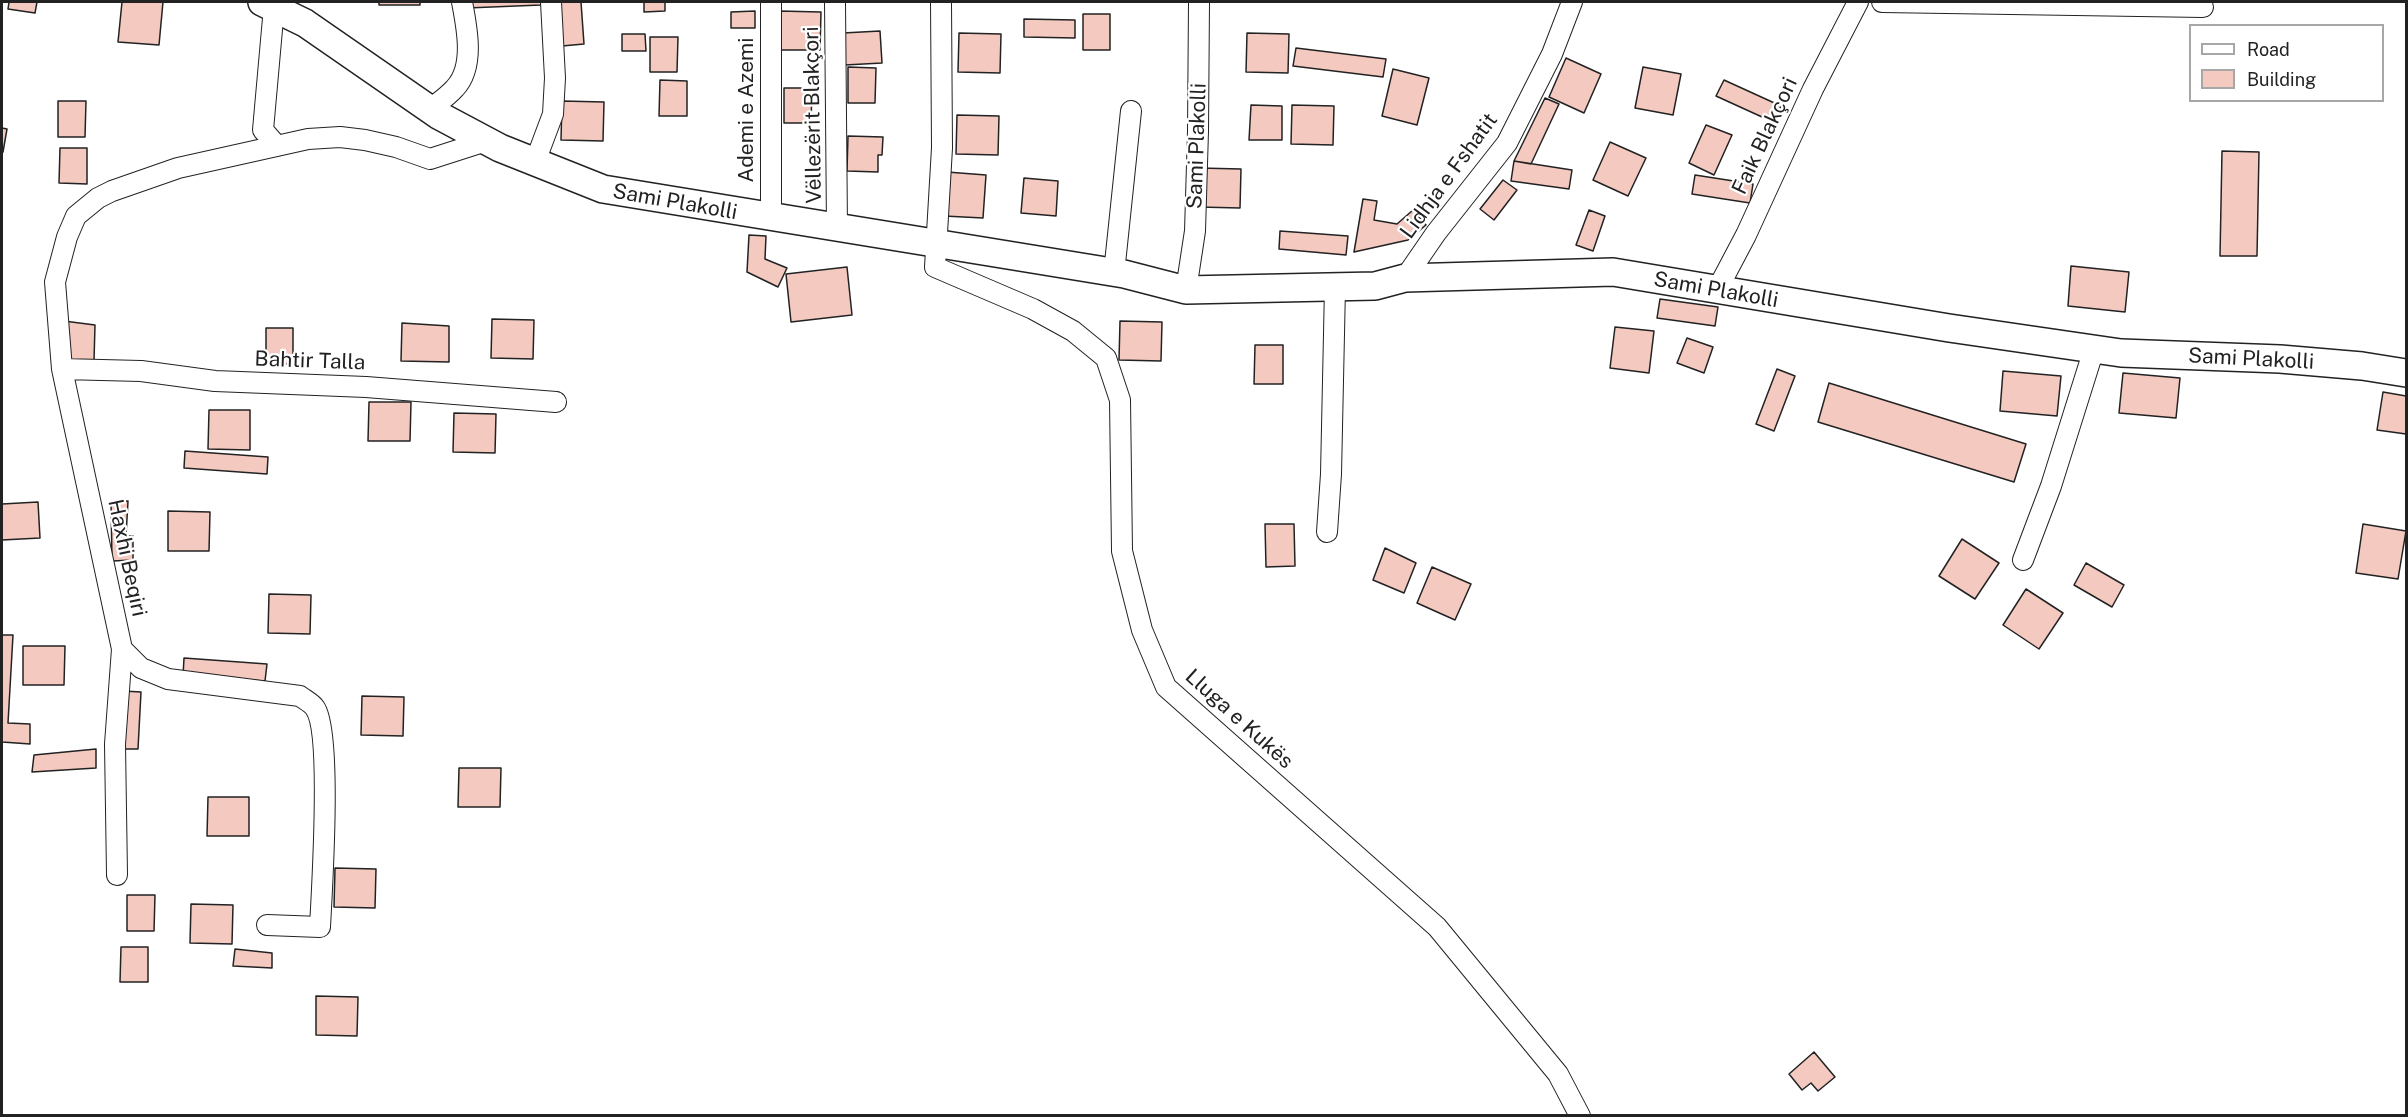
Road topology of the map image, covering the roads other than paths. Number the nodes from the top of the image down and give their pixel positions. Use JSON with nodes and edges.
{"nodes":[{"id":1,"x":462,"y":2,"type":"edge"},
{"id":2,"x":551,"y":2,"type":"edge"},
{"id":3,"x":771,"y":2,"type":"edge"},
{"id":4,"x":835,"y":2,"type":"edge"},
{"id":5,"x":940,"y":2,"type":"edge"},
{"id":6,"x":1199,"y":2,"type":"edge"},
{"id":7,"x":1572,"y":2,"type":"edge"},
{"id":8,"x":1858,"y":2,"type":"edge"},
{"id":9,"x":1882,"y":2,"type":"edge"},
{"id":10,"x":268,"y":4,"type":"edge"},
{"id":11,"x":2203,"y":7,"type":"dead end"},
{"id":12,"x":429,"y":110,"type":"junction"},
{"id":13,"x":1131,"y":111,"type":"dead end"},
{"id":14,"x":486,"y":141,"type":"junction"},
{"id":15,"x":277,"y":146,"type":"junction"},
{"id":16,"x":535,"y":162,"type":"junction"},
{"id":17,"x":771,"y":218,"type":"junction"},
{"id":18,"x":837,"y":228,"type":"junction"},
{"id":19,"x":936,"y":244,"type":"junction"},
{"id":20,"x":1114,"y":273,"type":"junction"},
{"id":21,"x":1405,"y":278,"type":"junction"},
{"id":22,"x":1335,"y":287,"type":"junction"},
{"id":23,"x":1186,"y":290,"type":"junction"},
{"id":24,"x":1717,"y":290,"type":"junction"},
{"id":25,"x":2094,"y":349,"type":"junction"},
{"id":26,"x":63,"y":369,"type":"junction"},
{"id":27,"x":2406,"y":373,"type":"edge"},
{"id":28,"x":556,"y":402,"type":"dead end"},
{"id":29,"x":1327,"y":532,"type":"dead end"},
{"id":30,"x":2023,"y":560,"type":"dead end"},
{"id":31,"x":122,"y":649,"type":"junction"},
{"id":32,"x":117,"y":875,"type":"dead end"},
{"id":33,"x":267,"y":925,"type":"dead end"},
{"id":34,"x":1580,"y":1116,"type":"edge"}],
"edges":[{"from":1,"to":12,"type":"street"},
{"from":2,"to":16,"type":"street"},
{"from":3,"to":17,"type":"street","name":"Ademi e Azemi"},
{"from":4,"to":18,"type":"street","name":"Vëllezërit Blakçori"},
{"from":5,"to":19,"type":"street"},
{"from":6,"to":23,"type":"street","name":"Sami Plakolli"},
{"from":7,"to":21,"type":"street","name":"Lidhja e Fshatit"},
{"from":8,"to":24,"type":"street","name":"Faik Blakçori"},
{"from":9,"to":11,"type":"street"},
{"from":10,"to":12,"type":"street","name":"Sami Plakolli"},
{"from":10,"to":15,"type":"street"},
{"from":12,"to":14,"type":"street","name":"Sami Plakolli"},
{"from":13,"to":20,"type":"street"},
{"from":14,"to":15,"type":"street","name":"Haxhi Beqiri"},
{"from":14,"to":16,"type":"street","name":"Sami Plakolli"},
{"from":15,"to":26,"type":"street","name":"Haxhi Beqiri"},
{"from":16,"to":17,"type":"street","name":"Sami Plakolli"},
{"from":17,"to":18,"type":"street","name":"Sami Plakolli"},
{"from":18,"to":19,"type":"street","name":"Sami Plakolli"},
{"from":19,"to":20,"type":"street","name":"Sami Plakolli"},
{"from":19,"to":34,"type":"street","name":"Lluga e Kukës"},
{"from":20,"to":23,"type":"street","name":"Sami Plakolli"},
{"from":21,"to":22,"type":"street","name":"Sami Plakolli"},
{"from":21,"to":24,"type":"street","name":"Sami Plakolli"},
{"from":22,"to":23,"type":"street","name":"Sami Plakolli"},
{"from":22,"to":29,"type":"street"},
{"from":24,"to":25,"type":"street","name":"Sami Plakolli"},
{"from":25,"to":27,"type":"street","name":"Sami Plakolli"},
{"from":25,"to":30,"type":"street"},
{"from":26,"to":28,"type":"street","name":"Bahtir Talla"},
{"from":26,"to":31,"type":"street","name":"Haxhi Beqiri"},
{"from":31,"to":32,"type":"street"},
{"from":31,"to":33,"type":"street","name":"Haxhi Beqiri"}]}
